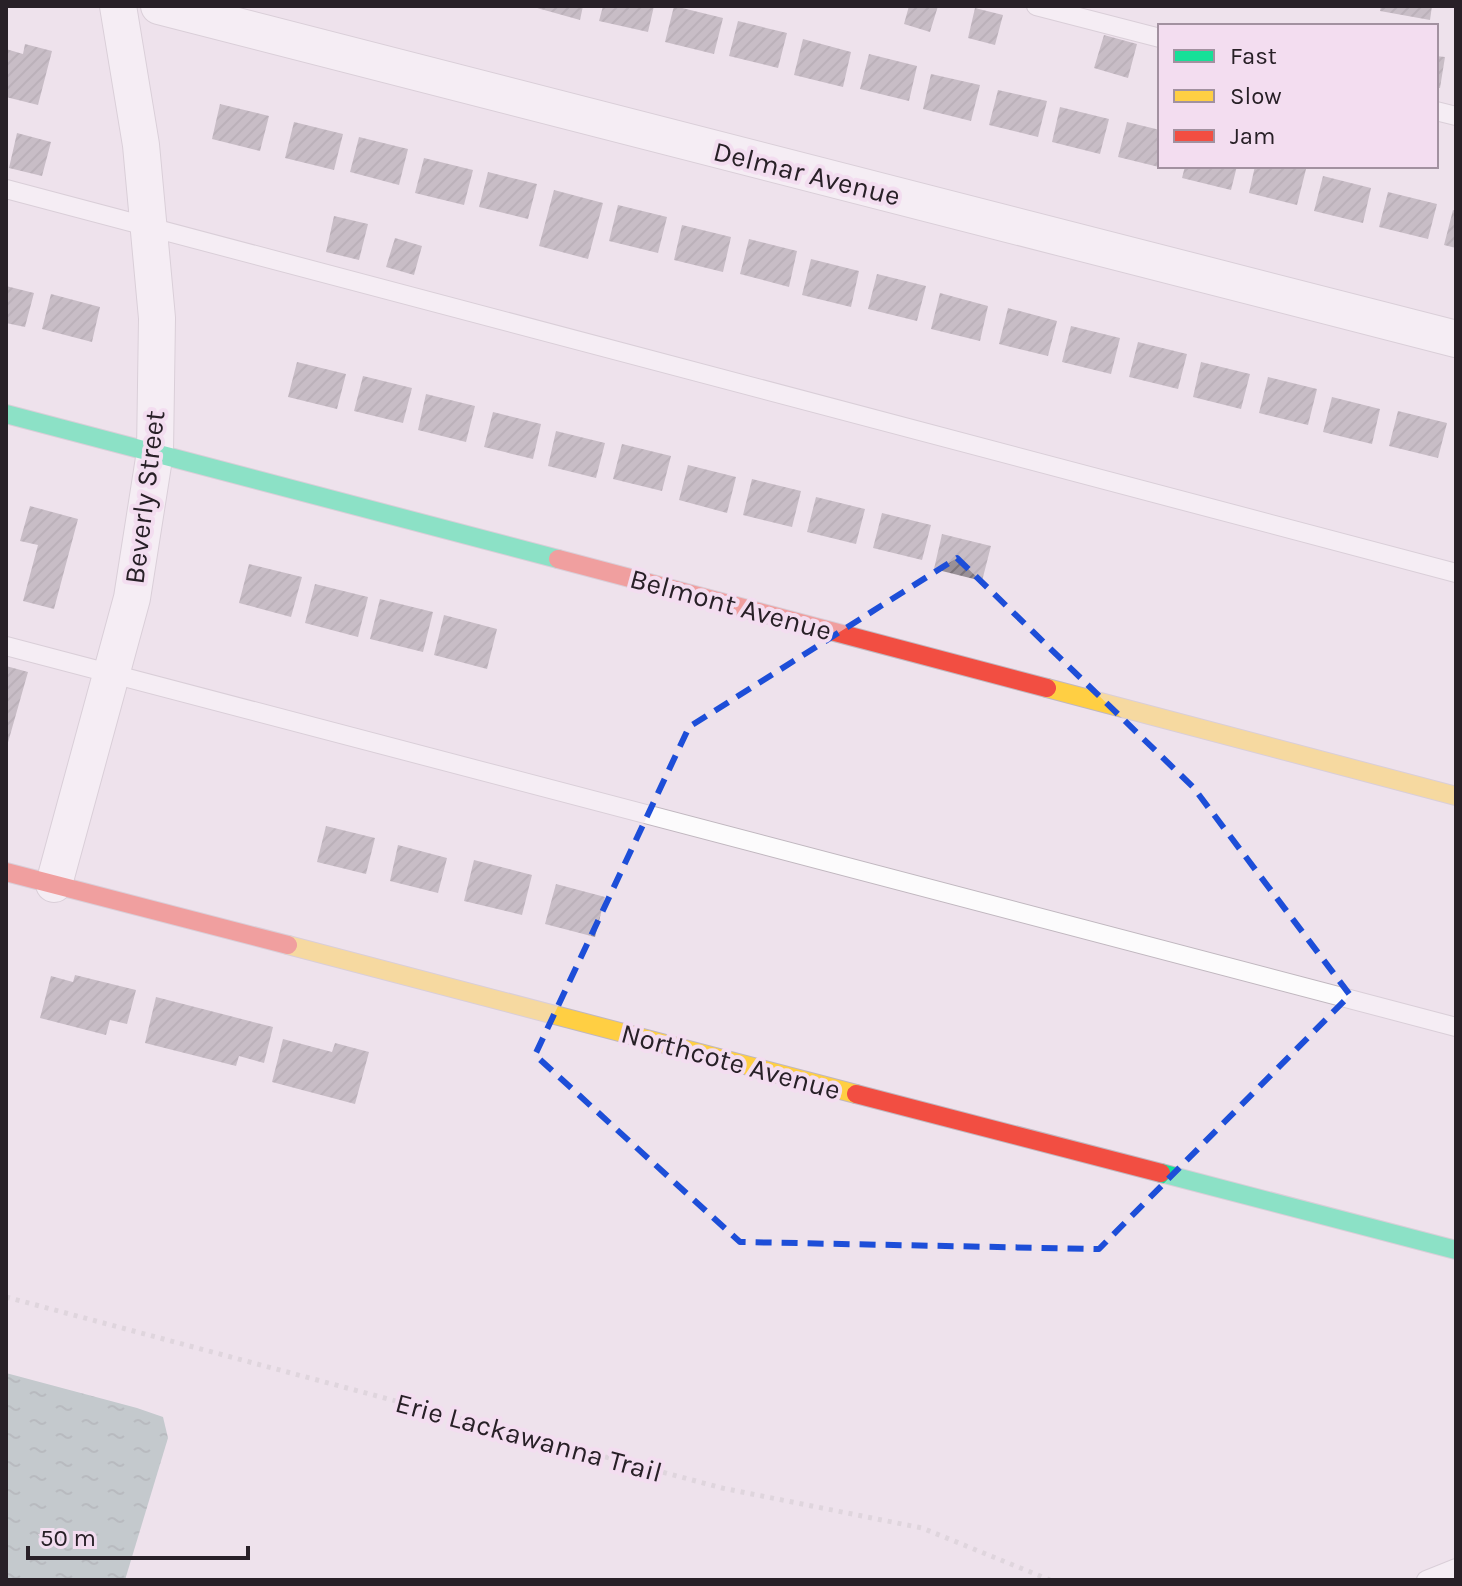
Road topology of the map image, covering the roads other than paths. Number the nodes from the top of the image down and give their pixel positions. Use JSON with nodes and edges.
{"nodes":[{"id":1,"x":118,"y":6,"type":"edge"},
{"id":2,"x":159,"y":6,"type":"edge"},
{"id":3,"x":1036,"y":6,"type":"edge"},
{"id":4,"x":1158,"y":37,"type":"edge"},
{"id":5,"x":6,"y":189,"type":"edge"},
{"id":6,"x":149,"y":226,"type":"junction"},
{"id":7,"x":1456,"y":339,"type":"edge"},
{"id":8,"x":6,"y":414,"type":"edge"},
{"id":9,"x":155,"y":452,"type":"junction"},
{"id":10,"x":1456,"y":573,"type":"edge"},
{"id":11,"x":6,"y":646,"type":"edge"},
{"id":12,"x":111,"y":674,"type":"junction"},
{"id":13,"x":1456,"y":796,"type":"edge"},
{"id":14,"x":6,"y":872,"type":"edge"},
{"id":15,"x":54,"y":884,"type":"junction"},
{"id":16,"x":1456,"y":1027,"type":"edge"},
{"id":17,"x":1456,"y":1250,"type":"edge"},
{"id":18,"x":1456,"y":1568,"type":"edge"},
{"id":19,"x":1426,"y":1580,"type":"edge"}],
"edges":[{"from":1,"to":6,"type":"street","name":"Beverly Street"},
{"from":2,"to":7,"type":"street","name":"Delmar Avenue"},
{"from":3,"to":4,"type":"lane"},
{"from":5,"to":6,"type":"lane"},
{"from":6,"to":9,"type":"street","name":"Beverly Street"},
{"from":6,"to":10,"type":"lane"},
{"from":8,"to":9,"type":"street","name":"Belmont Avenue"},
{"from":9,"to":12,"type":"street","name":"Beverly Street"},
{"from":9,"to":13,"type":"street","name":"Belmont Avenue"},
{"from":11,"to":12,"type":"lane"},
{"from":12,"to":15,"type":"street","name":"Beverly Street"},
{"from":12,"to":16,"type":"lane"},
{"from":14,"to":15,"type":"street","name":"Northcote Avenue"},
{"from":15,"to":17,"type":"street","name":"Northcote Avenue"},
{"from":18,"to":19,"type":"lane"}]}
